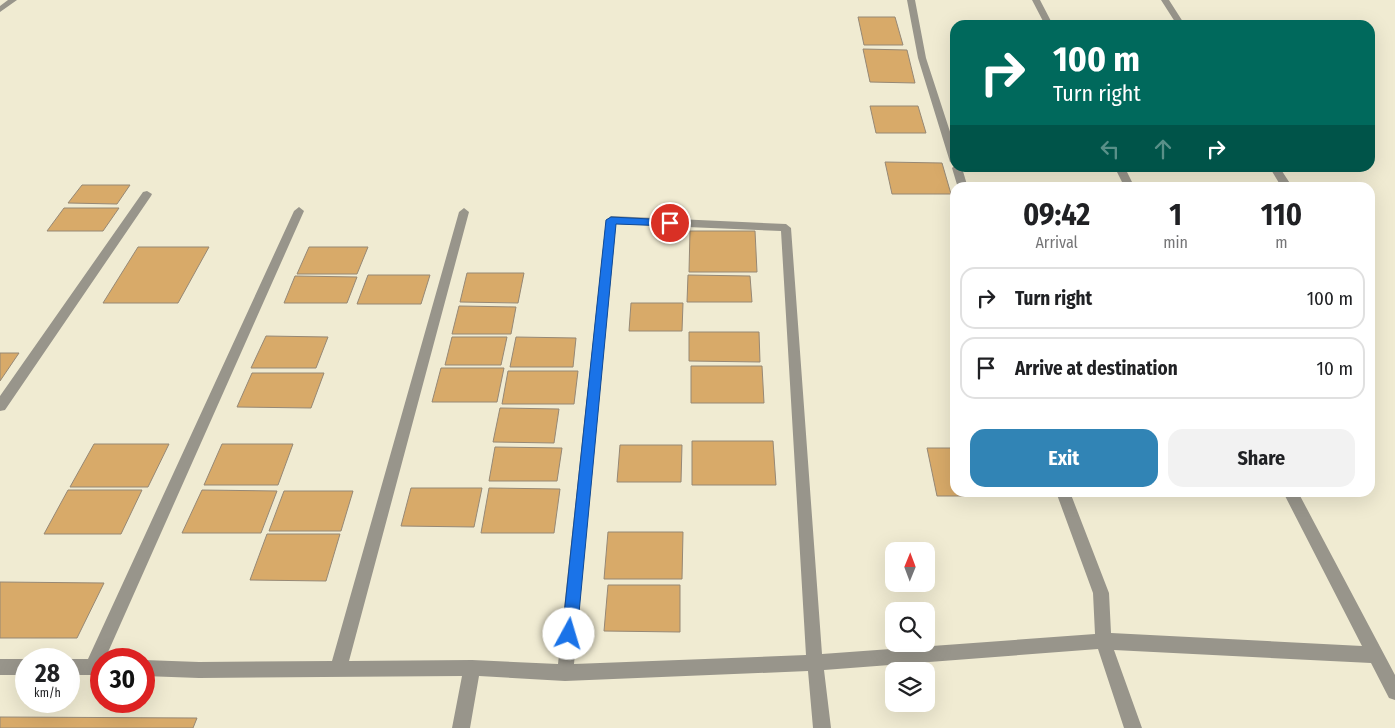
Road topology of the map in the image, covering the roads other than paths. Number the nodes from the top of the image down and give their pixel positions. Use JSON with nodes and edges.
{"nodes":[{"id":1,"x":13,"y":0,"type":"edge"},
{"id":2,"x":911,"y":0,"type":"edge"},
{"id":3,"x":1036,"y":0,"type":"edge"},
{"id":4,"x":1165,"y":0,"type":"edge"},
{"id":5,"x":0,"y":10,"type":"edge"},
{"id":6,"x":1046,"y":20,"type":"edge"},
{"id":7,"x":1178,"y":20,"type":"edge"},
{"id":8,"x":950,"y":146,"type":"edge"},
{"id":9,"x":147,"y":194,"type":"dead end"},
{"id":10,"x":299,"y":211,"type":"dead end"},
{"id":11,"x":464,"y":212,"type":"dead end"},
{"id":12,"x":0,"y":406,"type":"edge"},
{"id":13,"x":1065,"y":497,"type":"edge"},
{"id":14,"x":1293,"y":497,"type":"edge"},
{"id":15,"x":1103,"y":641,"type":"junction"},
{"id":16,"x":105,"y":648,"type":"edge"},
{"id":17,"x":1375,"y":655,"type":"junction"},
{"id":18,"x":815,"y":663,"type":"junction"},
{"id":19,"x":0,"y":667,"type":"edge"},
{"id":20,"x":15,"y":667,"type":"edge"},
{"id":21,"x":155,"y":668,"type":"edge"},
{"id":22,"x":472,"y":668,"type":"junction"},
{"id":23,"x":338,"y":670,"type":"junction"},
{"id":24,"x":565,"y":673,"type":"junction"},
{"id":25,"x":1395,"y":692,"type":"edge"},
{"id":26,"x":461,"y":728,"type":"edge"},
{"id":27,"x":822,"y":728,"type":"edge"},
{"id":28,"x":1133,"y":728,"type":"edge"}],
"edges":[{"from":1,"to":5,"type":"street"},
{"from":2,"to":8,"type":"street"},
{"from":3,"to":6,"type":"street"},
{"from":4,"to":7,"type":"street"},
{"from":9,"to":12,"type":"street"},
{"from":10,"to":16,"type":"street"},
{"from":11,"to":23,"type":"street"},
{"from":13,"to":15,"type":"street"},
{"from":14,"to":17,"type":"street"},
{"from":15,"to":17,"type":"street"},
{"from":15,"to":18,"type":"street"},
{"from":15,"to":28,"type":"street"},
{"from":17,"to":25,"type":"street"},
{"from":18,"to":24,"type":"street"},
{"from":18,"to":24,"type":"street"},
{"from":18,"to":27,"type":"street"},
{"from":19,"to":20,"type":"street"},
{"from":21,"to":23,"type":"street"},
{"from":22,"to":23,"type":"street"},
{"from":22,"to":24,"type":"street"},
{"from":22,"to":26,"type":"street"}]}
